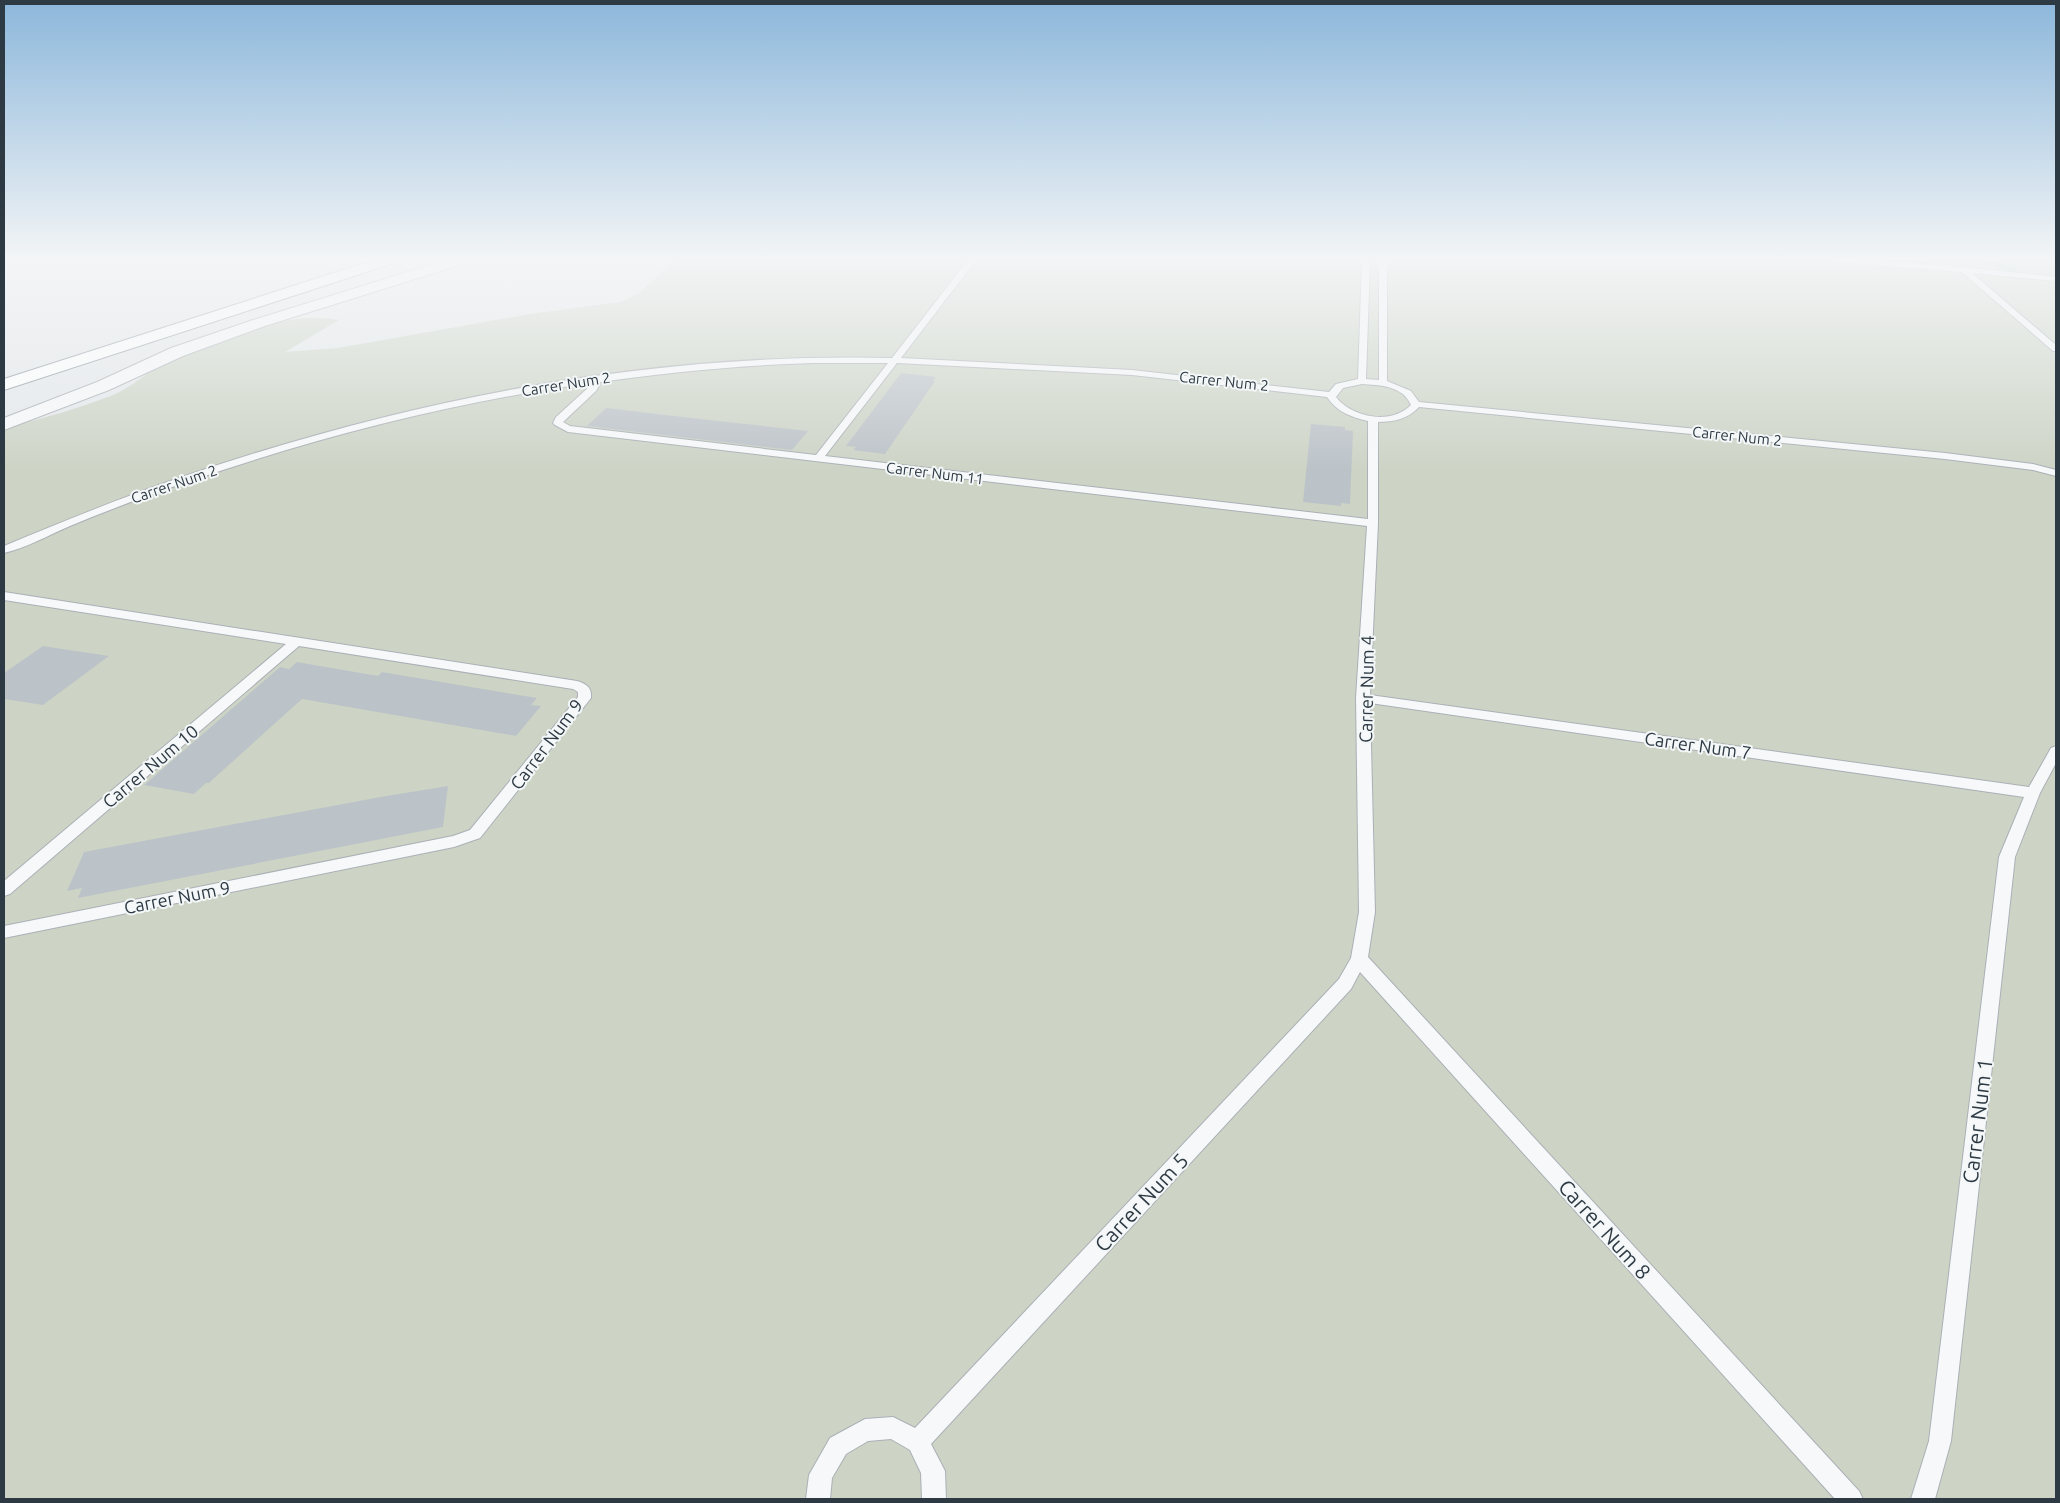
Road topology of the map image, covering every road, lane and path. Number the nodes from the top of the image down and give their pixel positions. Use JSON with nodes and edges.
{"nodes":[{"id":1,"x":132,"y":330,"type":"edge"},
{"id":2,"x":174,"y":330,"type":"edge"},
{"id":3,"x":177,"y":330,"type":"edge"},
{"id":4,"x":242,"y":330,"type":"edge"},
{"id":5,"x":917,"y":330,"type":"edge"},
{"id":6,"x":1364,"y":330,"type":"edge"},
{"id":7,"x":1383,"y":330,"type":"edge"},
{"id":8,"x":2034,"y":330,"type":"edge"},
{"id":9,"x":2056,"y":349,"type":"edge"},
{"id":10,"x":894,"y":360,"type":"junction"},
{"id":11,"x":4,"y":370,"type":"edge"},
{"id":12,"x":594,"y":379,"type":"junction"},
{"id":13,"x":1362,"y":381,"type":"junction"},
{"id":14,"x":1383,"y":383,"type":"junction"},
{"id":15,"x":4,"y":385,"type":"edge"},
{"id":16,"x":4,"y":392,"type":"edge"},
{"id":17,"x":1331,"y":395,"type":"junction"},
{"id":18,"x":1416,"y":404,"type":"junction"},
{"id":19,"x":1373,"y":418,"type":"junction"},
{"id":20,"x":4,"y":424,"type":"edge"},
{"id":21,"x":818,"y":459,"type":"junction"},
{"id":22,"x":2056,"y":473,"type":"edge"},
{"id":23,"x":1373,"y":523,"type":"junction"},
{"id":24,"x":4,"y":550,"type":"edge"},
{"id":25,"x":4,"y":596,"type":"edge"},
{"id":26,"x":296,"y":642,"type":"junction"},
{"id":27,"x":1363,"y":698,"type":"junction"},
{"id":28,"x":2056,"y":751,"type":"edge"},
{"id":29,"x":2033,"y":793,"type":"junction"},
{"id":30,"x":4,"y":890,"type":"edge"},
{"id":31,"x":4,"y":932,"type":"edge"},
{"id":32,"x":1359,"y":958,"type":"junction"},
{"id":33,"x":918,"y":1442,"type":"junction"},
{"id":34,"x":818,"y":1499,"type":"edge"},
{"id":35,"x":934,"y":1499,"type":"edge"},
{"id":36,"x":1851,"y":1499,"type":"edge"},
{"id":37,"x":1923,"y":1499,"type":"edge"}],
"edges":[{"from":1,"to":11,"type":"highway"},
{"from":2,"to":15,"type":"highway"},
{"from":3,"to":16,"type":"highway"},
{"from":4,"to":20,"type":"street"},
{"from":5,"to":10,"type":"lane"},
{"from":6,"to":13,"type":"lane"},
{"from":7,"to":14,"type":"lane"},
{"from":8,"to":9,"type":"lane"},
{"from":10,"to":12,"type":"lane","name":"Carrer Num 2"},
{"from":10,"to":17,"type":"lane","name":"Carrer Num 2"},
{"from":10,"to":21,"type":"lane"},
{"from":12,"to":21,"type":"lane","name":"Carrer Num 11"},
{"from":12,"to":24,"type":"lane","name":"Carrer Num 2"},
{"from":13,"to":14,"type":"lane"},
{"from":13,"to":17,"type":"lane"},
{"from":14,"to":18,"type":"lane"},
{"from":17,"to":19,"type":"lane"},
{"from":18,"to":19,"type":"lane"},
{"from":18,"to":22,"type":"lane","name":"Carrer Num 2"},
{"from":19,"to":23,"type":"lane","name":"Carrer Num 4"},
{"from":21,"to":23,"type":"lane","name":"Carrer Num 11"},
{"from":23,"to":27,"type":"lane","name":"Carrer Num 4"},
{"from":25,"to":26,"type":"lane","name":"Carrer Num 9"},
{"from":26,"to":30,"type":"lane","name":"Carrer Num 10"},
{"from":26,"to":31,"type":"lane","name":"Carrer Num 9"},
{"from":27,"to":29,"type":"lane","name":"Carrer Num 7"},
{"from":27,"to":32,"type":"lane","name":"Carrer Num 4"},
{"from":28,"to":29,"type":"lane","name":"Carrer Num 1"},
{"from":29,"to":37,"type":"lane","name":"Carrer Num 1"},
{"from":32,"to":33,"type":"lane","name":"Carrer Num 5"},
{"from":32,"to":36,"type":"lane","name":"Carrer Num 8"},
{"from":33,"to":34,"type":"lane"},
{"from":33,"to":35,"type":"lane"}]}
